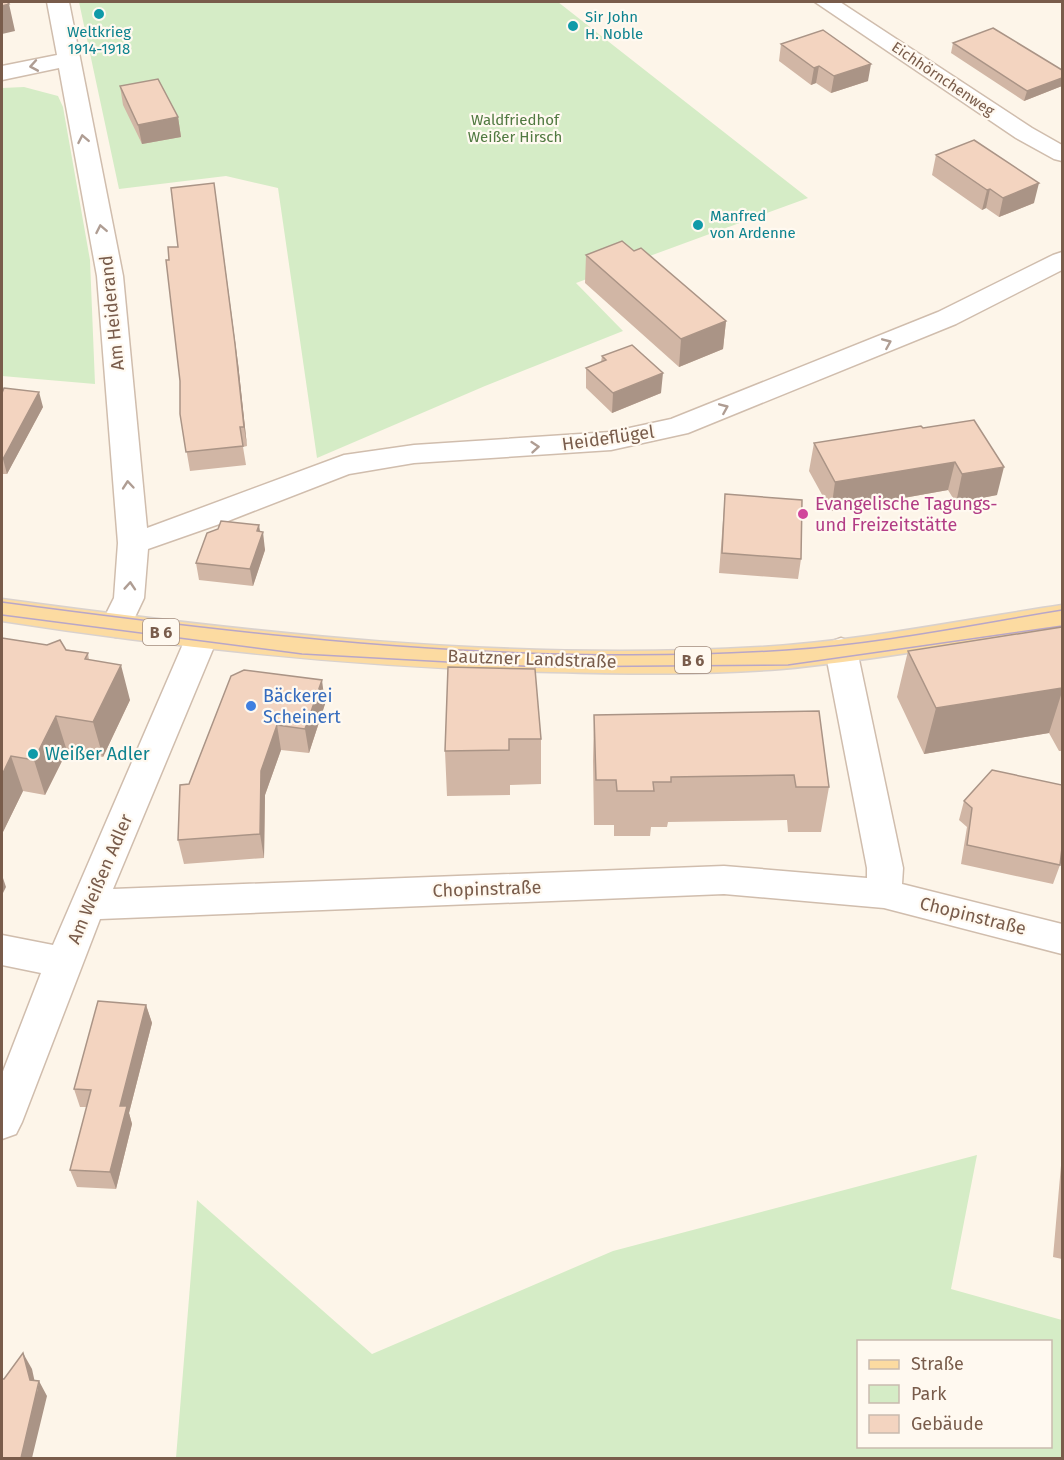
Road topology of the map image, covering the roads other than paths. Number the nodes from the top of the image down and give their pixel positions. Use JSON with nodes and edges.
{"nodes":[{"id":1,"x":58,"y":2,"type":"edge"},
{"id":2,"x":826,"y":2,"type":"edge"},
{"id":3,"x":68,"y":60,"type":"junction"},
{"id":4,"x":2,"y":73,"type":"edge"},
{"id":5,"x":1062,"y":154,"type":"edge"},
{"id":6,"x":1062,"y":260,"type":"edge"},
{"id":7,"x":133,"y":543,"type":"junction"},
{"id":8,"x":2,"y":610,"type":"edge"},
{"id":9,"x":1062,"y":616,"type":"edge"},
{"id":10,"x":116,"y":626,"type":"junction"},
{"id":11,"x":202,"y":637,"type":"junction"},
{"id":12,"x":841,"y":650,"type":"junction"},
{"id":13,"x":884,"y":894,"type":"junction"},
{"id":14,"x":89,"y":905,"type":"junction"},
{"id":15,"x":1062,"y":939,"type":"edge"},
{"id":16,"x":2,"y":950,"type":"edge"},
{"id":17,"x":64,"y":962,"type":"junction"},
{"id":18,"x":2,"y":1122,"type":"edge"}],
"edges":[{"from":1,"to":3,"type":"street","name":"Am Heiderand"},
{"from":2,"to":5,"type":"street","name":"Eichhörnchenweg"},
{"from":3,"to":4,"type":"street","one_way":true},
{"from":7,"to":3,"type":"street","name":"Am Heiderand","one_way":true},
{"from":7,"to":6,"type":"street","name":"Heideflügel","one_way":true},
{"from":10,"to":7,"type":"street","name":"Am Heiderand","one_way":true},
{"from":8,"to":10,"type":"main road","name":"Bautzner Landstraße","number":"B 6"},
{"from":9,"to":12,"type":"main road","name":"Bautzner Landstraße","number":"B 6"},
{"from":10,"to":11,"type":"main road","name":"Bautzner Landstraße","number":"B 6"},
{"from":11,"to":12,"type":"main road","name":"Bautzner Landstraße","number":"B 6"},
{"from":11,"to":14,"type":"street","name":"Am Weißen Adler"},
{"from":12,"to":13,"type":"street"},
{"from":13,"to":14,"type":"street","name":"Chopinstraße"},
{"from":13,"to":15,"type":"street","name":"Chopinstraße"},
{"from":14,"to":17,"type":"street","name":"Am Weißen Adler"},
{"from":16,"to":17,"type":"street"},
{"from":17,"to":18,"type":"street","name":"Am Weißen Adler"}]}
